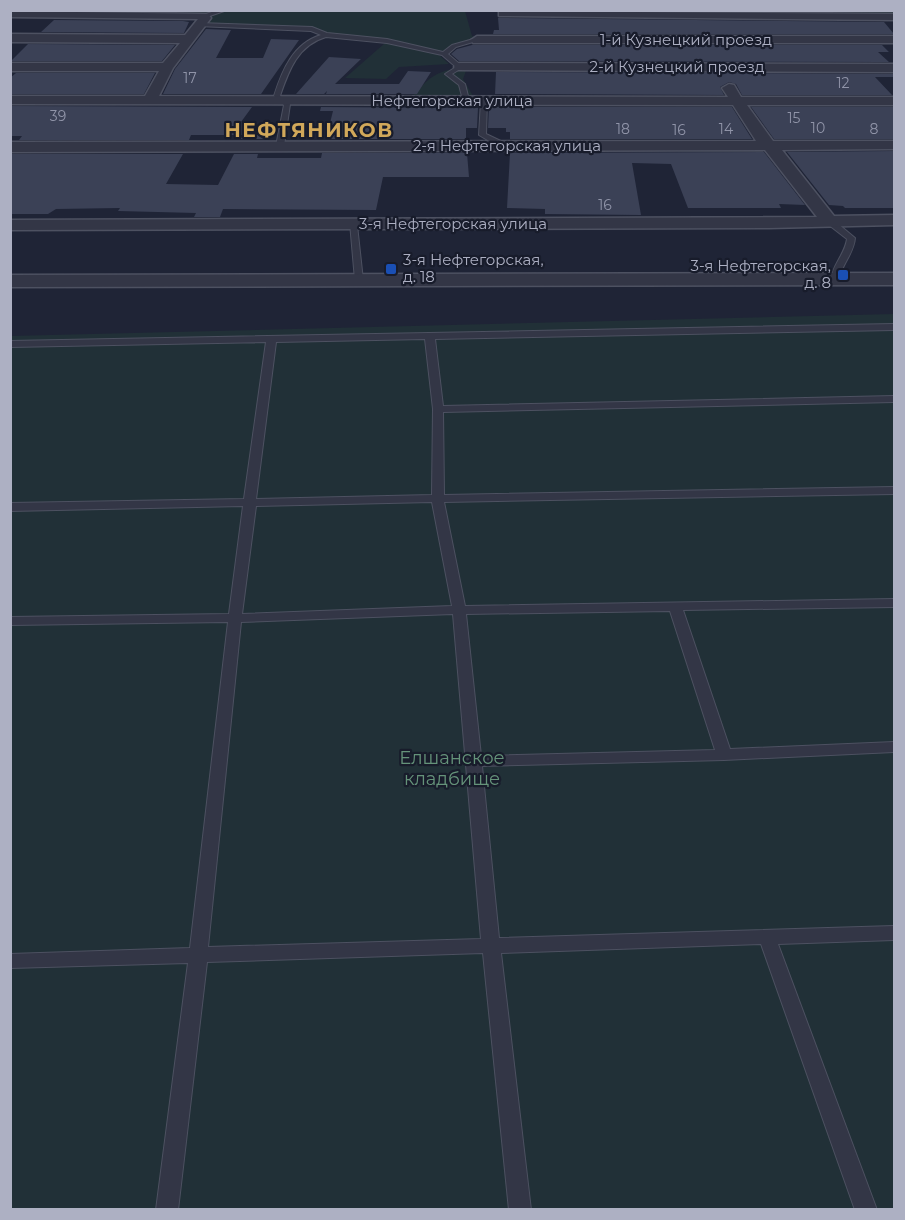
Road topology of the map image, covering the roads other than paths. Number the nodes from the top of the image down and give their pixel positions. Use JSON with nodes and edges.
{"nodes":[{"id":1,"x":225,"y":10,"type":"edge"},
{"id":2,"x":10,"y":14,"type":"edge"},
{"id":3,"x":503,"y":14,"type":"dead end"},
{"id":4,"x":682,"y":15,"type":"junction"},
{"id":5,"x":894,"y":16,"type":"edge"},
{"id":6,"x":201,"y":20,"type":"junction"},
{"id":7,"x":326,"y":35,"type":"junction"},
{"id":8,"x":10,"y":38,"type":"edge"},
{"id":9,"x":187,"y":39,"type":"junction"},
{"id":10,"x":477,"y":40,"type":"joint"},
{"id":11,"x":701,"y":40,"type":"junction"},
{"id":12,"x":894,"y":40,"type":"edge"},
{"id":13,"x":444,"y":54,"type":"junction"},
{"id":14,"x":10,"y":67,"type":"edge"},
{"id":15,"x":167,"y":67,"type":"junction"},
{"id":16,"x":460,"y":67,"type":"junction"},
{"id":17,"x":715,"y":68,"type":"junction"},
{"id":18,"x":894,"y":68,"type":"edge"},
{"id":19,"x":10,"y":100,"type":"edge"},
{"id":20,"x":150,"y":100,"type":"junction"},
{"id":21,"x":284,"y":100,"type":"junction"},
{"id":22,"x":466,"y":100,"type":"junction"},
{"id":23,"x":484,"y":101,"type":"junction"},
{"id":24,"x":737,"y":101,"type":"junction"},
{"id":25,"x":894,"y":101,"type":"edge"},
{"id":26,"x":767,"y":144,"type":"junction"},
{"id":27,"x":894,"y":145,"type":"edge"},
{"id":28,"x":280,"y":146,"type":"junction"},
{"id":29,"x":504,"y":146,"type":"junction"},
{"id":30,"x":10,"y":147,"type":"edge"},
{"id":31,"x":828,"y":220,"type":"junction"},
{"id":32,"x":894,"y":220,"type":"edge"},
{"id":33,"x":10,"y":225,"type":"edge"},
{"id":34,"x":353,"y":225,"type":"junction"},
{"id":35,"x":836,"y":279,"type":"junction"},
{"id":36,"x":894,"y":279,"type":"edge"},
{"id":37,"x":359,"y":280,"type":"junction"},
{"id":38,"x":10,"y":281,"type":"edge"},
{"id":39,"x":894,"y":327,"type":"edge"},
{"id":40,"x":430,"y":336,"type":"junction"},
{"id":41,"x":271,"y":340,"type":"junction"},
{"id":42,"x":10,"y":344,"type":"edge"},
{"id":43,"x":894,"y":399,"type":"edge"},
{"id":44,"x":438,"y":409,"type":"junction"},
{"id":45,"x":894,"y":490,"type":"edge"},
{"id":46,"x":438,"y":500,"type":"junction"},
{"id":47,"x":250,"y":504,"type":"junction"},
{"id":48,"x":10,"y":507,"type":"edge"},
{"id":49,"x":894,"y":603,"type":"edge"},
{"id":50,"x":675,"y":606,"type":"junction"},
{"id":51,"x":459,"y":610,"type":"junction"},
{"id":52,"x":235,"y":618,"type":"junction"},
{"id":53,"x":10,"y":621,"type":"edge"},
{"id":54,"x":894,"y":747,"type":"edge"},
{"id":55,"x":724,"y":755,"type":"junction"},
{"id":56,"x":473,"y":761,"type":"junction"},
{"id":57,"x":894,"y":933,"type":"edge"},
{"id":58,"x":767,"y":937,"type":"junction"},
{"id":59,"x":491,"y":946,"type":"junction"},
{"id":60,"x":198,"y":957,"type":"junction"},
{"id":61,"x":10,"y":961,"type":"edge"},
{"id":62,"x":167,"y":1209,"type":"edge"},
{"id":63,"x":520,"y":1209,"type":"edge"},
{"id":64,"x":866,"y":1209,"type":"edge"}],
"edges":[{"from":1,"to":6,"type":"lane"},
{"from":2,"to":6,"type":"street"},
{"from":3,"to":4,"type":"street"},
{"from":4,"to":5,"type":"street"},
{"from":4,"to":11,"type":"street"},
{"from":6,"to":7,"type":"lane"},
{"from":6,"to":9,"type":"street"},
{"from":7,"to":13,"type":"lane"},
{"from":7,"to":21,"type":"lane"},
{"from":8,"to":9,"type":"street"},
{"from":9,"to":15,"type":"street"},
{"from":10,"to":11,"type":"street","name":"1-й Кузнецкий проезд"},
{"from":10,"to":13,"type":"lane"},
{"from":11,"to":12,"type":"street","name":"1-й Кузнецкий проезд"},
{"from":11,"to":17,"type":"street"},
{"from":13,"to":16,"type":"lane"},
{"from":14,"to":15,"type":"street"},
{"from":15,"to":20,"type":"street"},
{"from":16,"to":17,"type":"street","name":"2-й Кузнецкий проезд"},
{"from":16,"to":22,"type":"lane"},
{"from":17,"to":18,"type":"street","name":"2-й Кузнецкий проезд"},
{"from":17,"to":24,"type":"street"},
{"from":19,"to":20,"type":"street","name":"Нефтегорская улица"},
{"from":20,"to":21,"type":"street","name":"Нефтегорская улица"},
{"from":21,"to":22,"type":"street","name":"Нефтегорская улица"},
{"from":21,"to":28,"type":"lane"},
{"from":22,"to":23,"type":"street","name":"Нефтегорская улица"},
{"from":23,"to":24,"type":"street","name":"Нефтегорская улица"},
{"from":23,"to":29,"type":"lane"},
{"from":24,"to":25,"type":"street","name":"Нефтегорская улица"},
{"from":24,"to":26,"type":"street"},
{"from":26,"to":27,"type":"street","name":"2-я Нефтегорская улица"},
{"from":26,"to":29,"type":"street","name":"2-я Нефтегорская улица"},
{"from":26,"to":31,"type":"street"},
{"from":28,"to":29,"type":"street","name":"2-я Нефтегорская улица"},
{"from":28,"to":30,"type":"street","name":"2-я Нефтегорская улица"},
{"from":31,"to":32,"type":"street","name":"3-я Нефтегорская улица"},
{"from":31,"to":34,"type":"street","name":"3-я Нефтегорская улица"},
{"from":31,"to":35,"type":"lane"},
{"from":33,"to":34,"type":"street","name":"3-я Нефтегорская улица"},
{"from":34,"to":37,"type":"lane"},
{"from":35,"to":36,"type":"street"},
{"from":35,"to":37,"type":"street"},
{"from":37,"to":38,"type":"street"},
{"from":39,"to":40,"type":"lane"},
{"from":40,"to":41,"type":"lane"},
{"from":40,"to":44,"type":"lane"},
{"from":41,"to":42,"type":"lane"},
{"from":41,"to":47,"type":"lane"},
{"from":43,"to":44,"type":"lane"},
{"from":44,"to":46,"type":"lane"},
{"from":45,"to":46,"type":"lane"},
{"from":46,"to":47,"type":"lane"},
{"from":46,"to":51,"type":"lane"},
{"from":47,"to":48,"type":"lane"},
{"from":47,"to":52,"type":"lane"},
{"from":49,"to":50,"type":"lane"},
{"from":50,"to":51,"type":"lane"},
{"from":50,"to":55,"type":"lane"},
{"from":51,"to":52,"type":"lane"},
{"from":51,"to":56,"type":"lane"},
{"from":52,"to":53,"type":"lane"},
{"from":52,"to":60,"type":"lane"},
{"from":54,"to":55,"type":"lane"},
{"from":55,"to":56,"type":"lane"},
{"from":56,"to":59,"type":"lane"},
{"from":57,"to":58,"type":"lane"},
{"from":58,"to":59,"type":"lane"},
{"from":58,"to":64,"type":"lane"},
{"from":59,"to":60,"type":"lane"},
{"from":59,"to":63,"type":"lane"},
{"from":60,"to":61,"type":"lane"},
{"from":60,"to":62,"type":"lane"}]}
